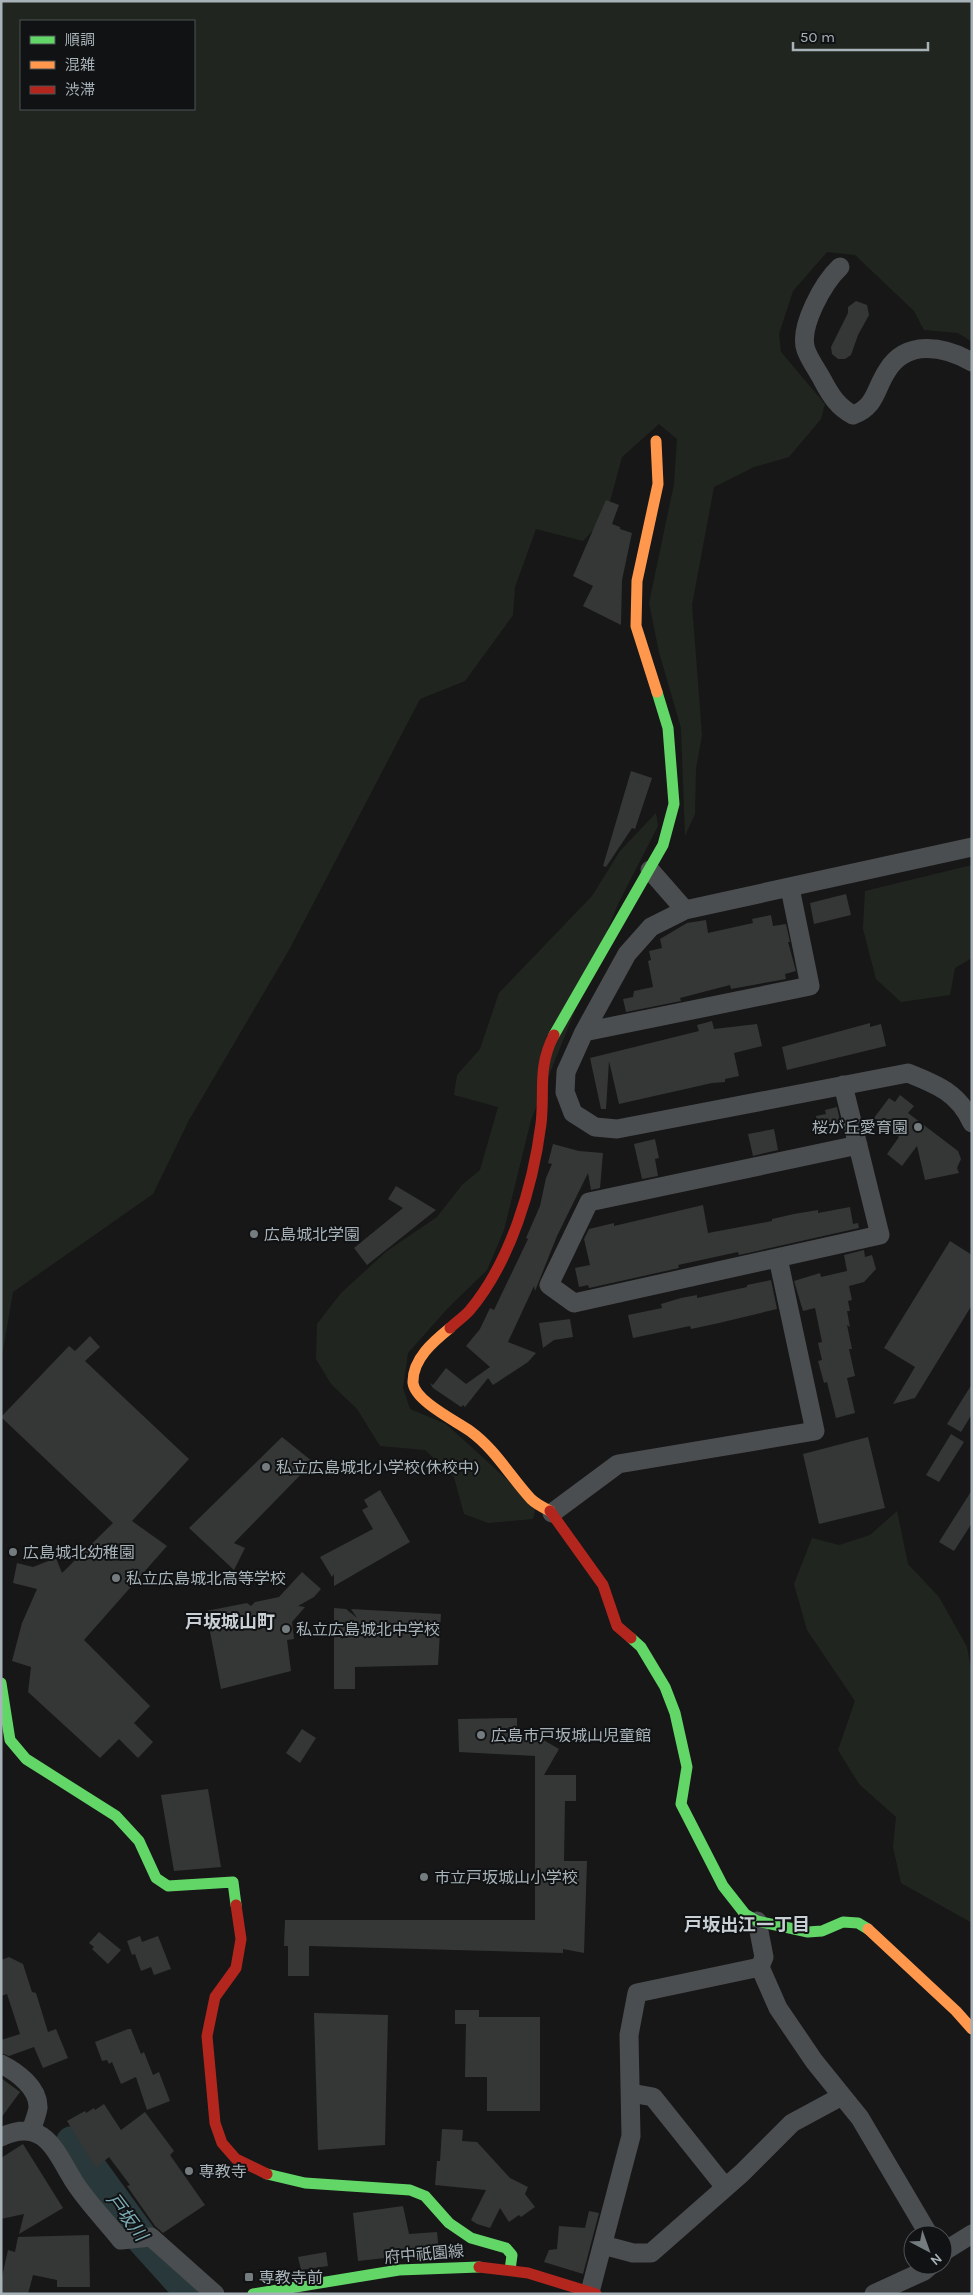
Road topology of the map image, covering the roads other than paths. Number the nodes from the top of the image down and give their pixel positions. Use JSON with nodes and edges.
{"nodes":[{"id":1,"x":840,"y":267,"type":"dead end"},
{"id":2,"x":972,"y":362,"type":"edge"},
{"id":3,"x":656,"y":441,"type":"dead end"},
{"id":4,"x":972,"y":847,"type":"edge"},
{"id":5,"x":650,"y":870,"type":"junction"},
{"id":6,"x":790,"y":888,"type":"junction"},
{"id":7,"x":685,"y":910,"type":"junction"},
{"id":8,"x":584,"y":1032,"type":"junction"},
{"id":9,"x":843,"y":1085,"type":"junction"},
{"id":10,"x":972,"y":1123,"type":"edge"},
{"id":11,"x":858,"y":1144,"type":"junction"},
{"id":12,"x":778,"y":1258,"type":"junction"},
{"id":13,"x":552,"y":1513,"type":"junction"},
{"id":14,"x":1,"y":1683,"type":"edge"},
{"id":15,"x":757,"y":1922,"type":"junction"},
{"id":16,"x":760,"y":1967,"type":"junction"},
{"id":17,"x":972,"y":2029,"type":"edge"},
{"id":18,"x":1,"y":2064,"type":"edge"},
{"id":19,"x":631,"y":2093,"type":"junction"},
{"id":20,"x":842,"y":2096,"type":"junction"},
{"id":21,"x":31,"y":2131,"type":"junction"},
{"id":22,"x":1,"y":2137,"type":"edge"},
{"id":23,"x":725,"y":2187,"type":"junction"},
{"id":24,"x":923,"y":2225,"type":"edge"},
{"id":25,"x":972,"y":2234,"type":"edge"},
{"id":26,"x":603,"y":2245,"type":"junction"},
{"id":27,"x":953,"y":2246,"type":"edge"},
{"id":28,"x":510,"y":2270,"type":"junction"},
{"id":29,"x":915,"y":2275,"type":"edge"},
{"id":30,"x":593,"y":2293,"type":"edge"},
{"id":31,"x":215,"y":2294,"type":"edge"},
{"id":32,"x":253,"y":2294,"type":"edge"},
{"id":33,"x":874,"y":2294,"type":"edge"}],
"edges":[{"from":1,"to":2,"type":"street"},
{"from":3,"to":5,"type":"street"},
{"from":4,"to":6,"type":"street"},
{"from":5,"to":7,"type":"street"},
{"from":5,"to":13,"type":"street"},
{"from":6,"to":7,"type":"street"},
{"from":6,"to":8,"type":"street"},
{"from":7,"to":8,"type":"street"},
{"from":8,"to":9,"type":"street"},
{"from":9,"to":10,"type":"street"},
{"from":9,"to":11,"type":"street"},
{"from":11,"to":12,"type":"street"},
{"from":11,"to":12,"type":"street"},
{"from":12,"to":13,"type":"street"},
{"from":13,"to":15,"type":"street"},
{"from":14,"to":28,"type":"street"},
{"from":15,"to":16,"type":"street"},
{"from":15,"to":17,"type":"street"},
{"from":16,"to":19,"type":"street"},
{"from":16,"to":20,"type":"street"},
{"from":18,"to":21,"type":"street"},
{"from":19,"to":23,"type":"street"},
{"from":19,"to":26,"type":"street"},
{"from":20,"to":23,"type":"street"},
{"from":20,"to":24,"type":"street"},
{"from":21,"to":22,"type":"street"},
{"from":21,"to":31,"type":"street"},
{"from":23,"to":26,"type":"street"},
{"from":25,"to":27,"type":"street"},
{"from":26,"to":30,"type":"street"},
{"from":28,"to":30,"type":"street","name":"府中祇園線"},
{"from":28,"to":32,"type":"street","name":"府中祇園線"},
{"from":29,"to":33,"type":"street"}]}
